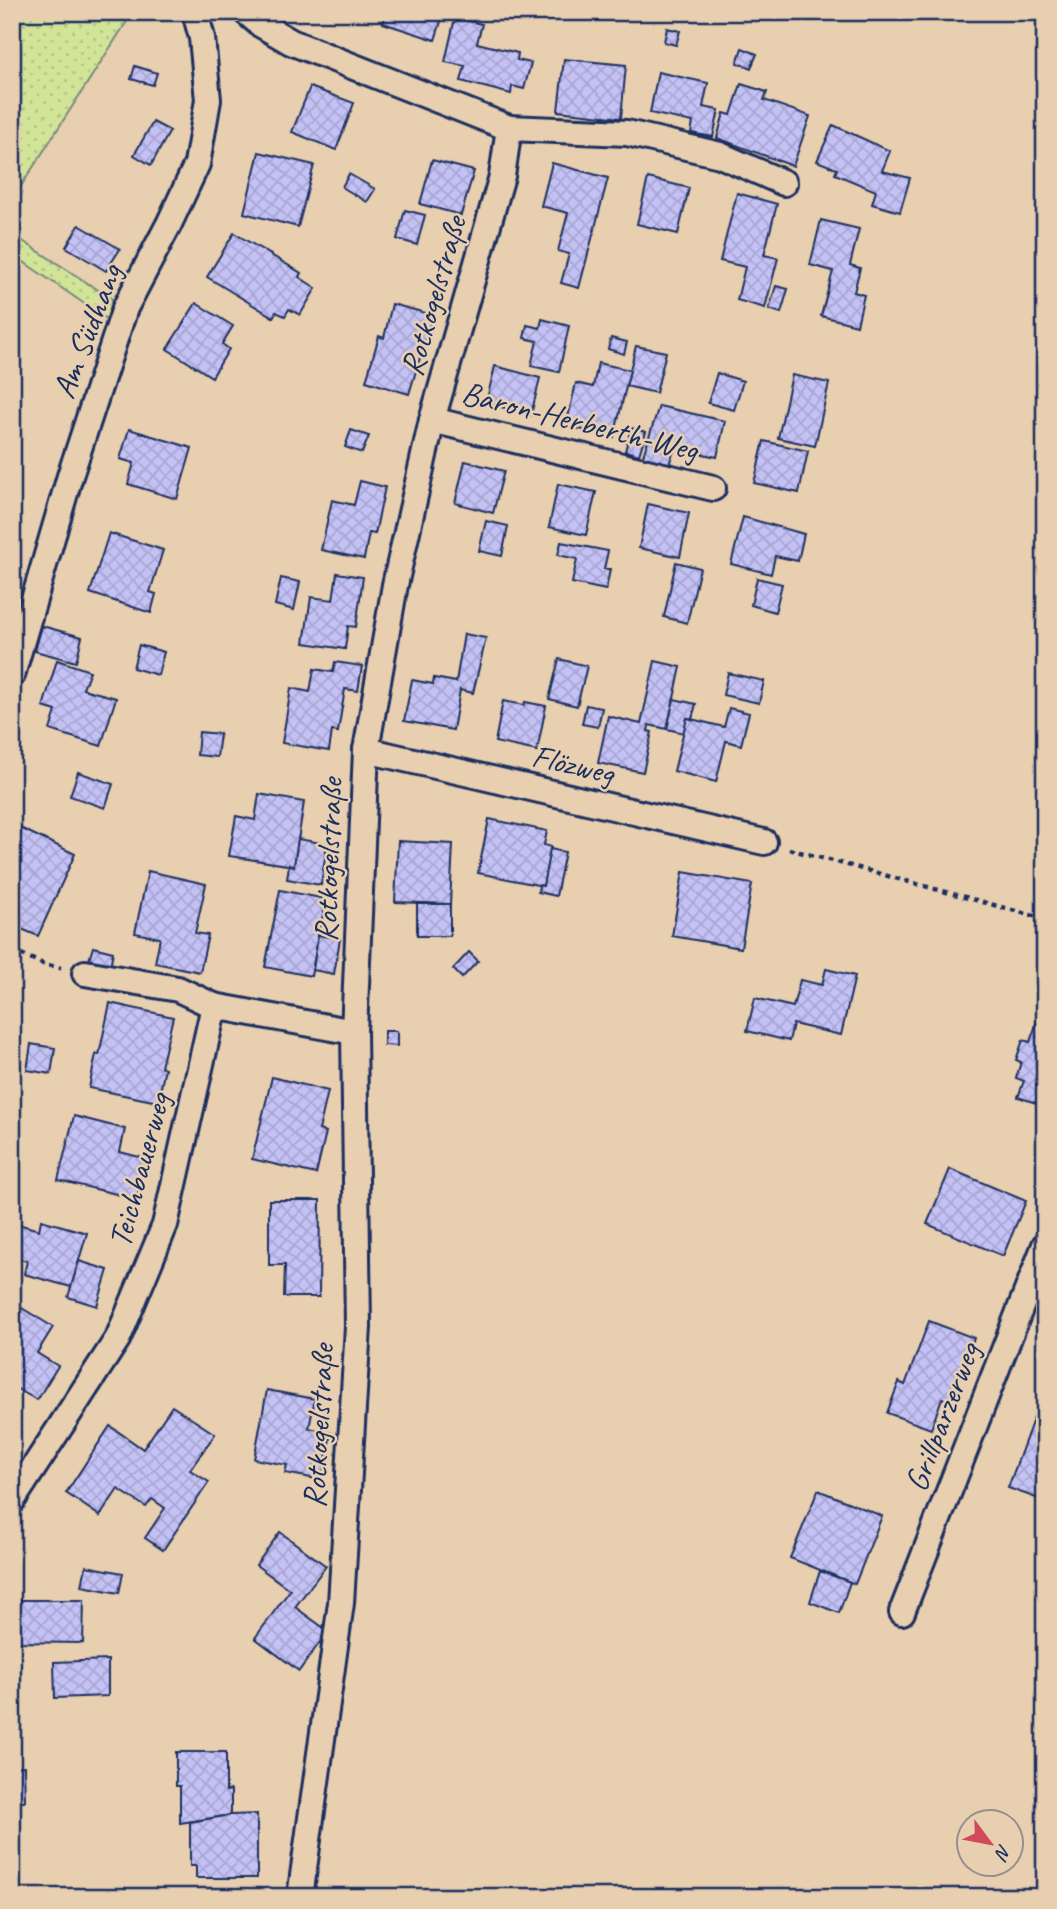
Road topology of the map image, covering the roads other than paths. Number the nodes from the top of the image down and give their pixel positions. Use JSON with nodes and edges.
{"nodes":[{"id":1,"x":195,"y":12,"type":"edge"},
{"id":2,"x":246,"y":12,"type":"edge"},
{"id":3,"x":509,"y":128,"type":"junction"},
{"id":4,"x":784,"y":183,"type":"dead end"},
{"id":5,"x":432,"y":420,"type":"junction"},
{"id":6,"x":713,"y":488,"type":"dead end"},
{"id":7,"x":12,"y":676,"type":"edge"},
{"id":8,"x":366,"y":750,"type":"junction"},
{"id":9,"x":764,"y":842,"type":"road end"},
{"id":10,"x":85,"y":973,"type":"road end"},
{"id":11,"x":214,"y":1006,"type":"junction"},
{"id":12,"x":354,"y":1032,"type":"junction"},
{"id":13,"x":1045,"y":1245,"type":"edge"},
{"id":14,"x":12,"y":1502,"type":"edge"},
{"id":15,"x":902,"y":1612,"type":"dead end"},
{"id":16,"x":300,"y":1897,"type":"edge"}],
"edges":[{"from":1,"to":7,"type":"street","name":"Am Südhang"},
{"from":2,"to":3,"type":"street"},
{"from":3,"to":4,"type":"street"},
{"from":3,"to":5,"type":"street","name":"Rotkogelstraße"},
{"from":5,"to":6,"type":"street","name":"Baron-Herberth-Weg"},
{"from":5,"to":8,"type":"street","name":"Rotkogelstraße"},
{"from":8,"to":9,"type":"street","name":"Flözweg"},
{"from":8,"to":12,"type":"street","name":"Rotkogelstraße"},
{"from":10,"to":11,"type":"street"},
{"from":11,"to":12,"type":"street"},
{"from":11,"to":14,"type":"street","name":"Teichbauerweg"},
{"from":12,"to":16,"type":"street","name":"Rotkogelstraße"},
{"from":13,"to":15,"type":"street","name":"Grillparzerweg"}]}
